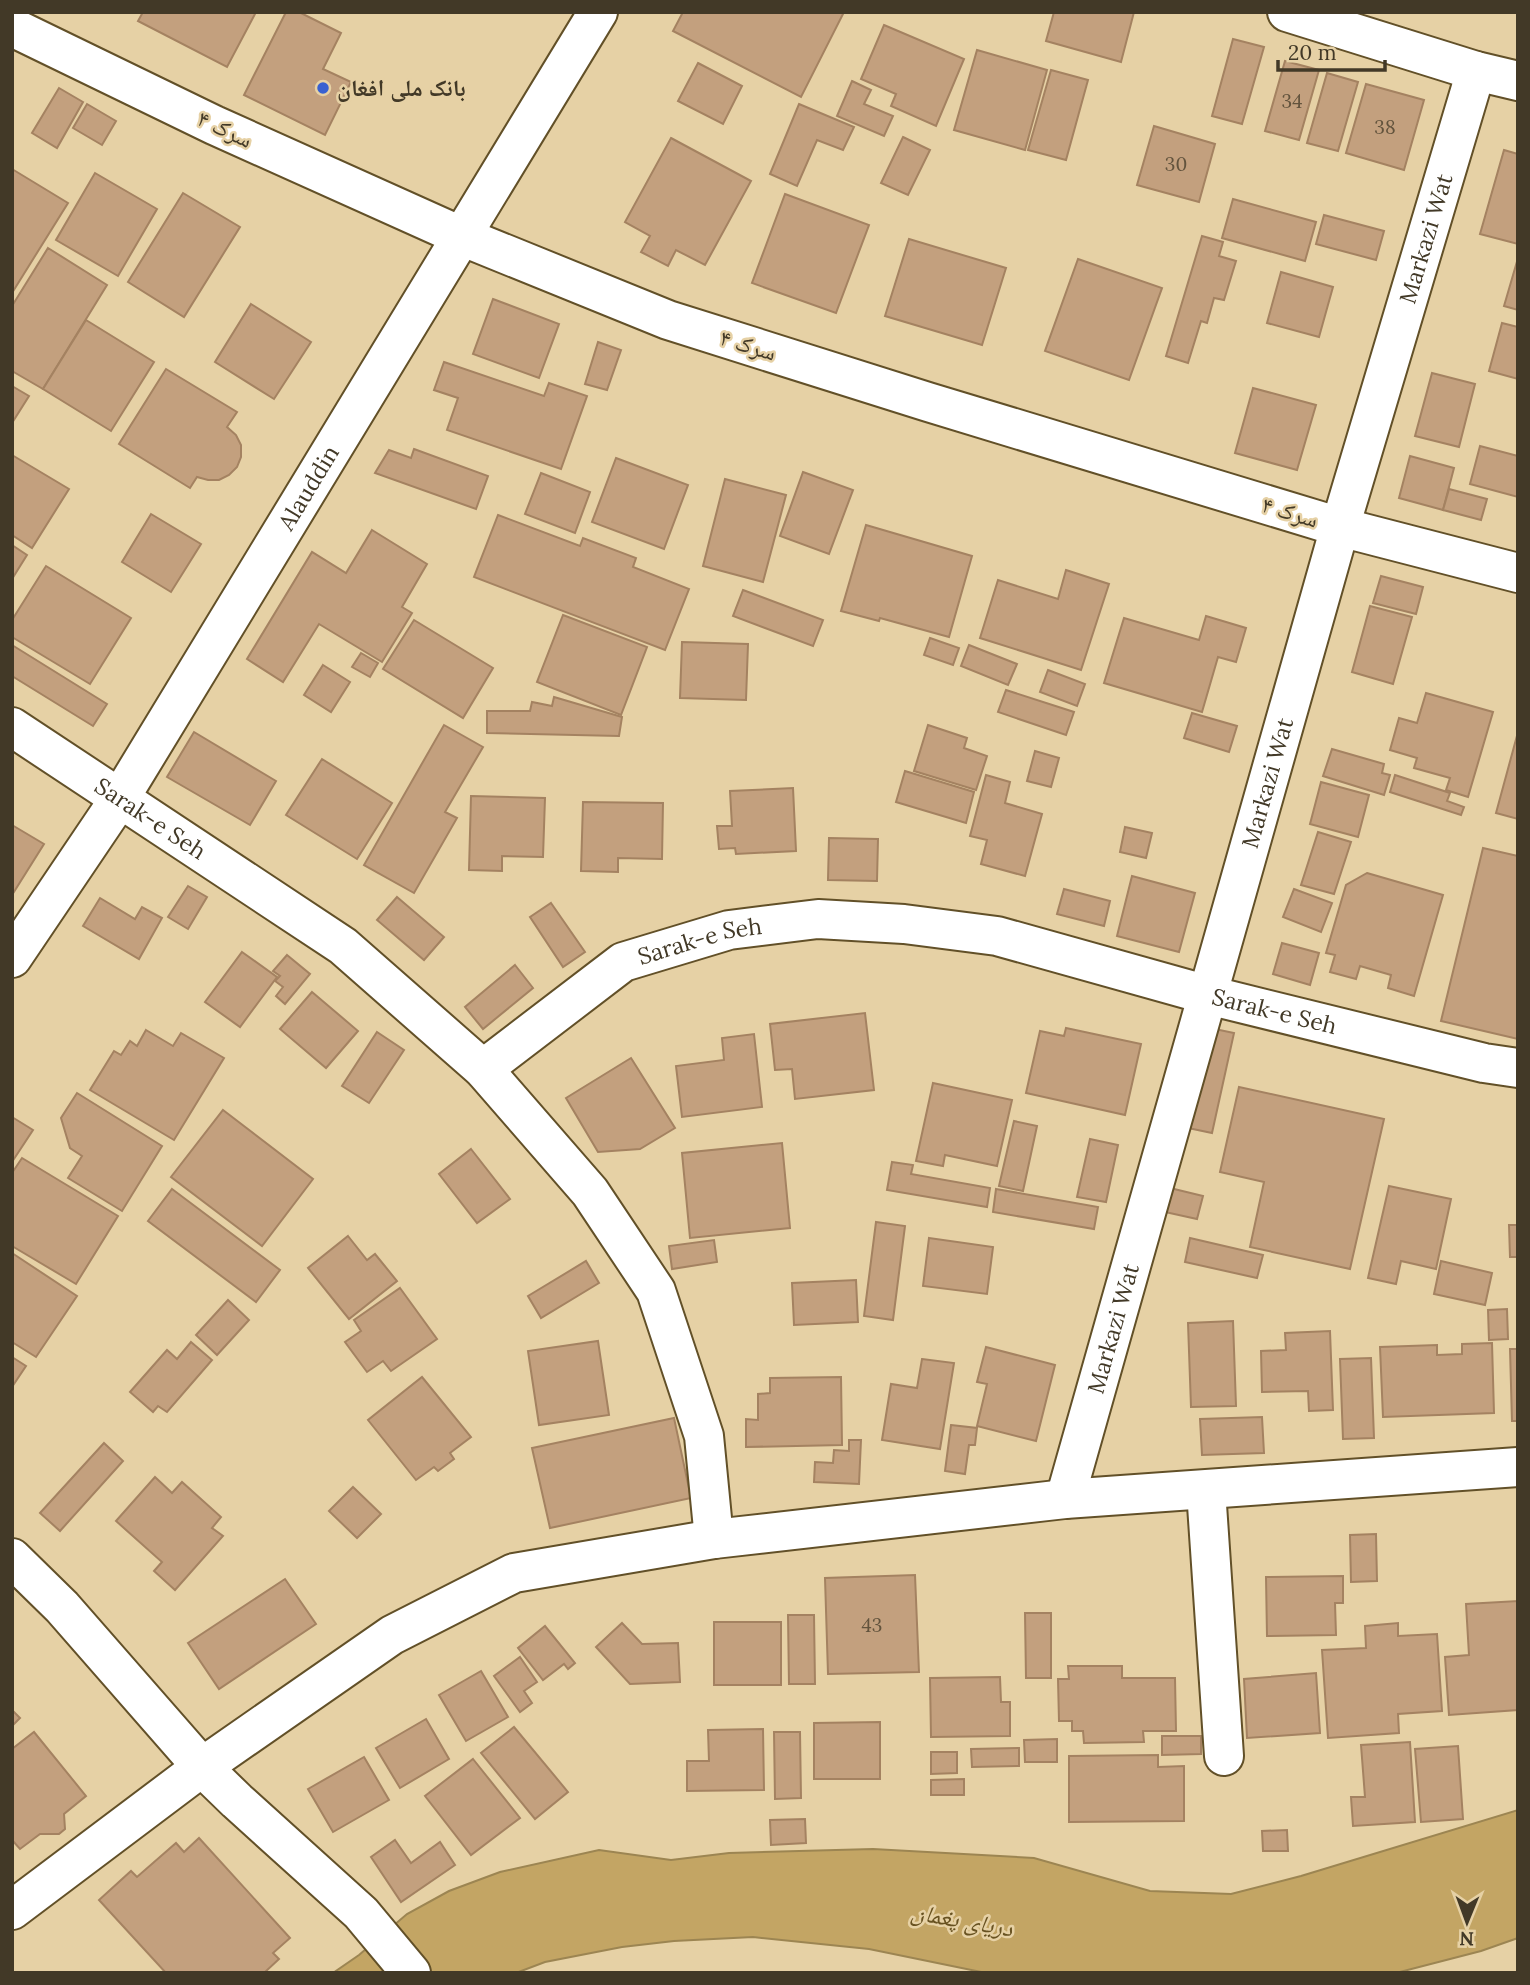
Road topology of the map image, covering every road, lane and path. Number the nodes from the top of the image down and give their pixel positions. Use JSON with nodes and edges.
{"nodes":[{"id":1,"x":598,"y":12,"type":"edge"},
{"id":2,"x":1287,"y":12,"type":"edge"},
{"id":3,"x":12,"y":27,"type":"edge"},
{"id":4,"x":1476,"y":71,"type":"junction"},
{"id":5,"x":1518,"y":81,"type":"edge"},
{"id":6,"x":461,"y":236,"type":"junction"},
{"id":7,"x":1339,"y":527,"type":"junction"},
{"id":8,"x":1518,"y":573,"type":"edge"},
{"id":9,"x":12,"y":727,"type":"edge"},
{"id":10,"x":120,"y":798,"type":"junction"},
{"id":11,"x":12,"y":958,"type":"edge"},
{"id":12,"x":1208,"y":995,"type":"junction"},
{"id":13,"x":1518,"y":1068,"type":"edge"},
{"id":14,"x":483,"y":1069,"type":"junction"},
{"id":15,"x":1518,"y":1467,"type":"edge"},
{"id":16,"x":1206,"y":1490,"type":"junction"},
{"id":17,"x":1065,"y":1499,"type":"junction"},
{"id":18,"x":714,"y":1539,"type":"junction"},
{"id":19,"x":12,"y":1558,"type":"edge"},
{"id":20,"x":1224,"y":1756,"type":"dead end"},
{"id":21,"x":202,"y":1767,"type":"junction"},
{"id":22,"x":12,"y":1910,"type":"edge"},
{"id":23,"x":411,"y":1973,"type":"edge"}],
"edges":[{"from":1,"to":6,"type":"street","name":"Alauddin"},
{"from":2,"to":4,"type":"street"},
{"from":3,"to":6,"type":"street","name":"سرک ۴"},
{"from":4,"to":5,"type":"street"},
{"from":4,"to":7,"type":"street","name":"Markazi Wat"},
{"from":6,"to":7,"type":"street","name":"سرک ۴"},
{"from":6,"to":10,"type":"street","name":"Alauddin"},
{"from":7,"to":8,"type":"street","name":"سرک ۴"},
{"from":7,"to":12,"type":"street","name":"Markazi Wat"},
{"from":9,"to":10,"type":"street","name":"Sarak-e Seh"},
{"from":10,"to":11,"type":"street","name":"Alauddin"},
{"from":10,"to":14,"type":"street","name":"Sarak-e Seh"},
{"from":12,"to":13,"type":"street","name":"Sarak-e Seh"},
{"from":12,"to":14,"type":"street","name":"Sarak-e Seh"},
{"from":12,"to":17,"type":"street","name":"Markazi Wat"},
{"from":14,"to":18,"type":"street"},
{"from":15,"to":16,"type":"street"},
{"from":16,"to":17,"type":"street"},
{"from":16,"to":20,"type":"street"},
{"from":17,"to":18,"type":"street"},
{"from":18,"to":21,"type":"street"},
{"from":19,"to":21,"type":"street"},
{"from":21,"to":22,"type":"street"},
{"from":21,"to":23,"type":"street"}]}
